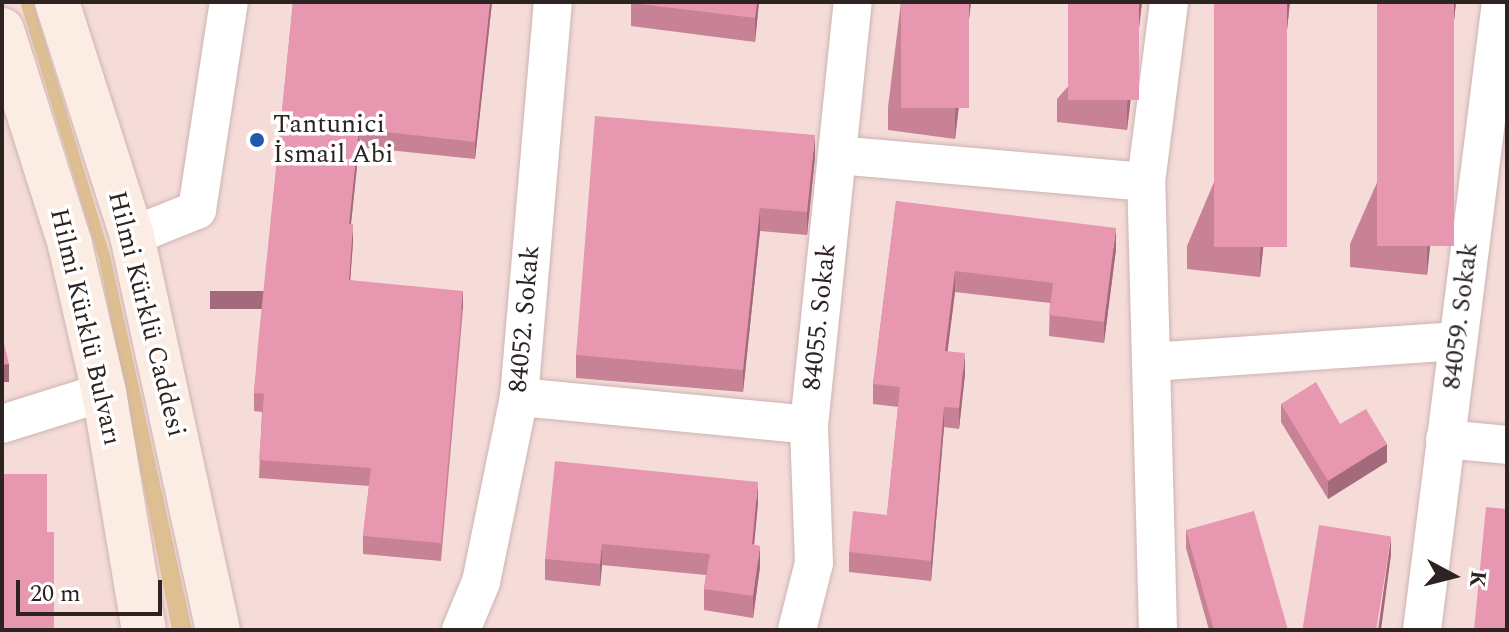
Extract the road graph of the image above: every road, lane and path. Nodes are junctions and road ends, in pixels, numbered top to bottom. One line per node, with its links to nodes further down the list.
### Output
1 (57, 2): 10 (main road, Hilmi Kürklü Caddesi)
2 (229, 2): 10 (street)
3 (553, 2): 14 (street, 84052. Sokak)
4 (853, 2): 8 (street, 84055. Sokak)
5 (1169, 2): 9 (street)
6 (1501, 2): 11 (street, 84059. Sokak)
7 (2, 30): 13 (main road, Hilmi Kürklü Bulvarı)
8 (837, 155): 9 (street); 16 (street, 84055. Sokak)
9 (1146, 182): 12 (street)
10 (132, 236): 20 (main road, Hilmi Kürklü Caddesi)
11 (1457, 341): 12 (street); 17 (street, 84059. Sokak)
12 (1151, 362): 23 (street)
13 (104, 392): 15 (street); 19 (main road, Hilmi Kürklü Bulvarı)
14 (519, 397): 16 (street); 21 (street, 84052. Sokak)
15 (2, 424)
16 (809, 425): 22 (street, 84055. Sokak)
17 (1445, 439): 18 (street); 24 (street, 84059. Sokak)
18 (1507, 445)
19 (144, 630)
20 (218, 630)
21 (461, 630)
22 (797, 630)
23 (1158, 630)
24 (1422, 630)

